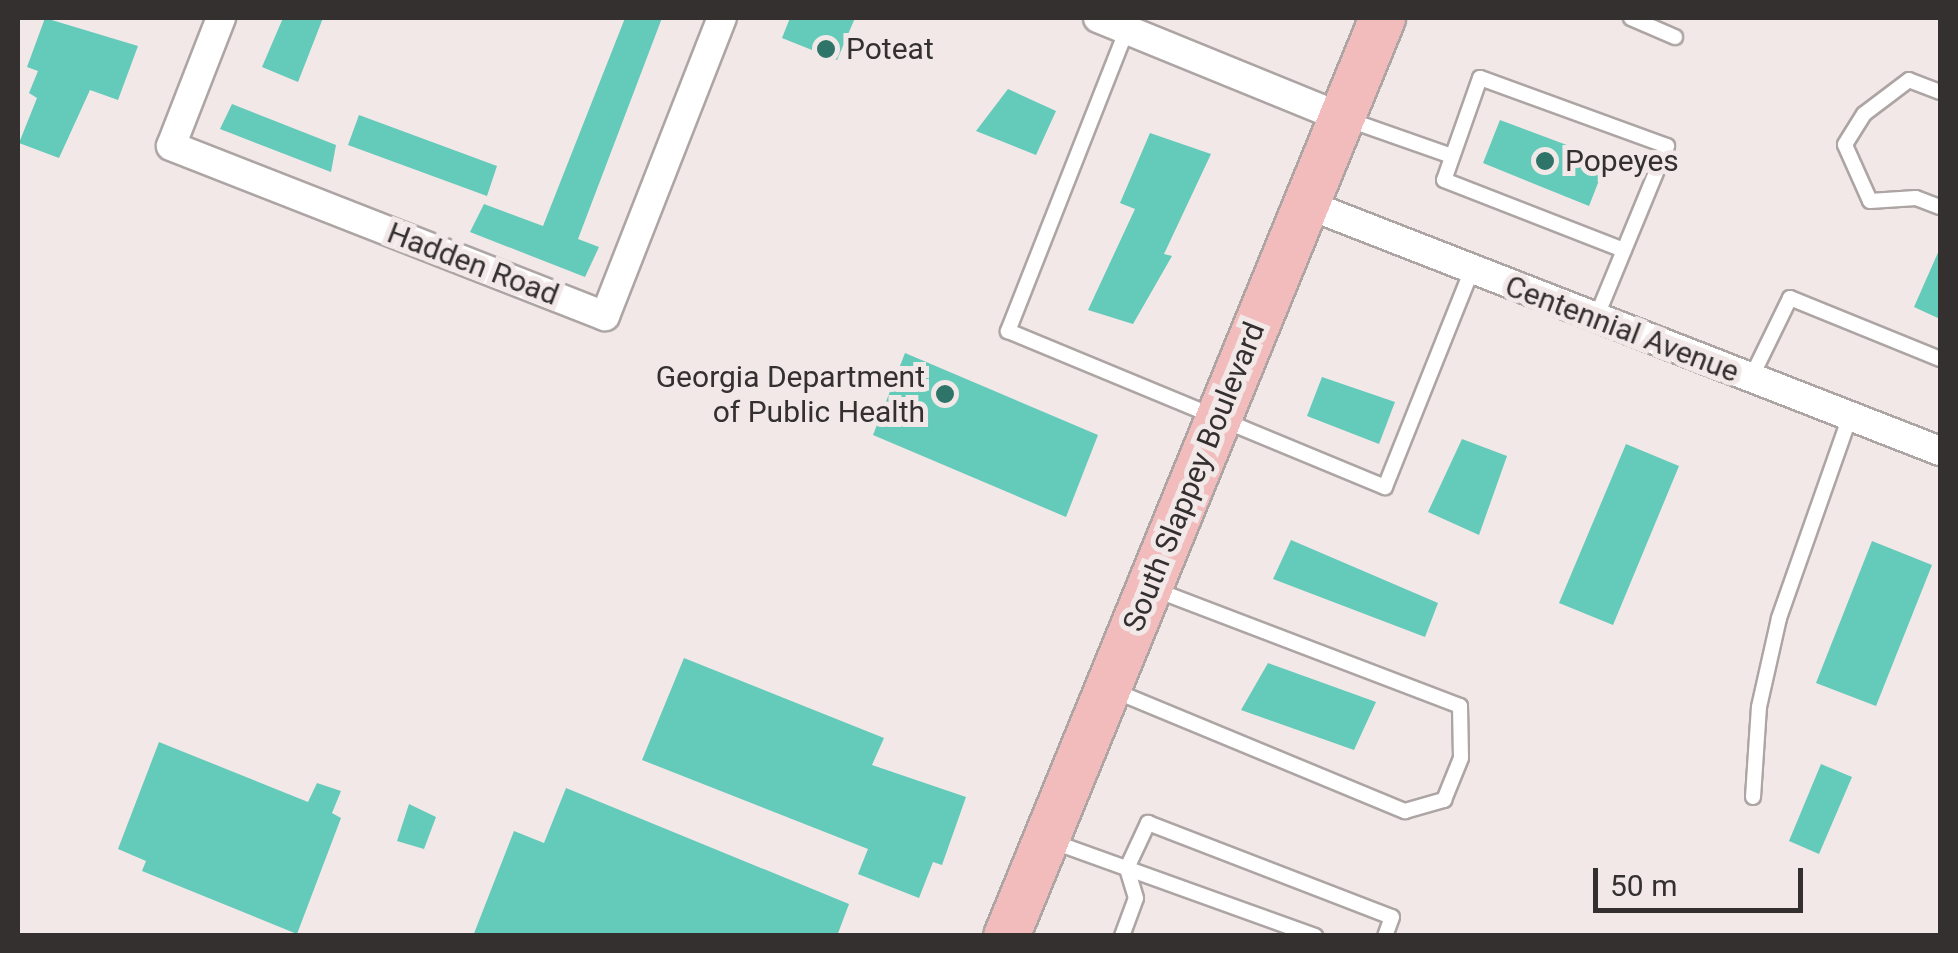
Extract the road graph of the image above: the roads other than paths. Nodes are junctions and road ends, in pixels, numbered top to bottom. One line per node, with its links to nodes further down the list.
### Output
1 (221, 18): 2 (street, Hadden Road)
2 (722, 18)
3 (1098, 18): 6 (street)
4 (1382, 18): 9 (main road, South Slappey Boulevard)
5 (1630, 18): 7 (lane)
6 (1127, 29): 9 (street); 19 (lane)
7 (1675, 37)
8 (1940, 92): 12 (lane)
9 (1341, 118): 10 (lane); 11 (main road, South Slappey Boulevard)
10 (1452, 156): 13 (lane); 13 (lane)
11 (1306, 204): 14 (street, Centennial Avenue); 19 (main road, South Slappey Boulevard)
12 (1940, 207)
13 (1624, 250): 15 (lane)
14 (1470, 272): 15 (street, Centennial Avenue); 19 (lane)
15 (1596, 319): 17 (street, Centennial Avenue)
16 (1940, 359): 17 (lane)
17 (1751, 378): 18 (street, Centennial Avenue)
18 (1850, 416): 20 (street, Centennial Avenue); 23 (lane)
19 (1218, 418): 21 (main road, South Slappey Boulevard)
20 (1940, 451)
21 (1149, 587): 22 (main road, South Slappey Boulevard); 22 (lane)
22 (1108, 688): 24 (main road, South Slappey Boulevard)
23 (1753, 797)
24 (1046, 839): 25 (lane); 26 (main road, South Slappey Boulevard)
25 (1128, 868): 27 (lane); 28 (lane); 29 (lane)
26 (1006, 936)
27 (1122, 936)
28 (1315, 936)
29 (1384, 936)

